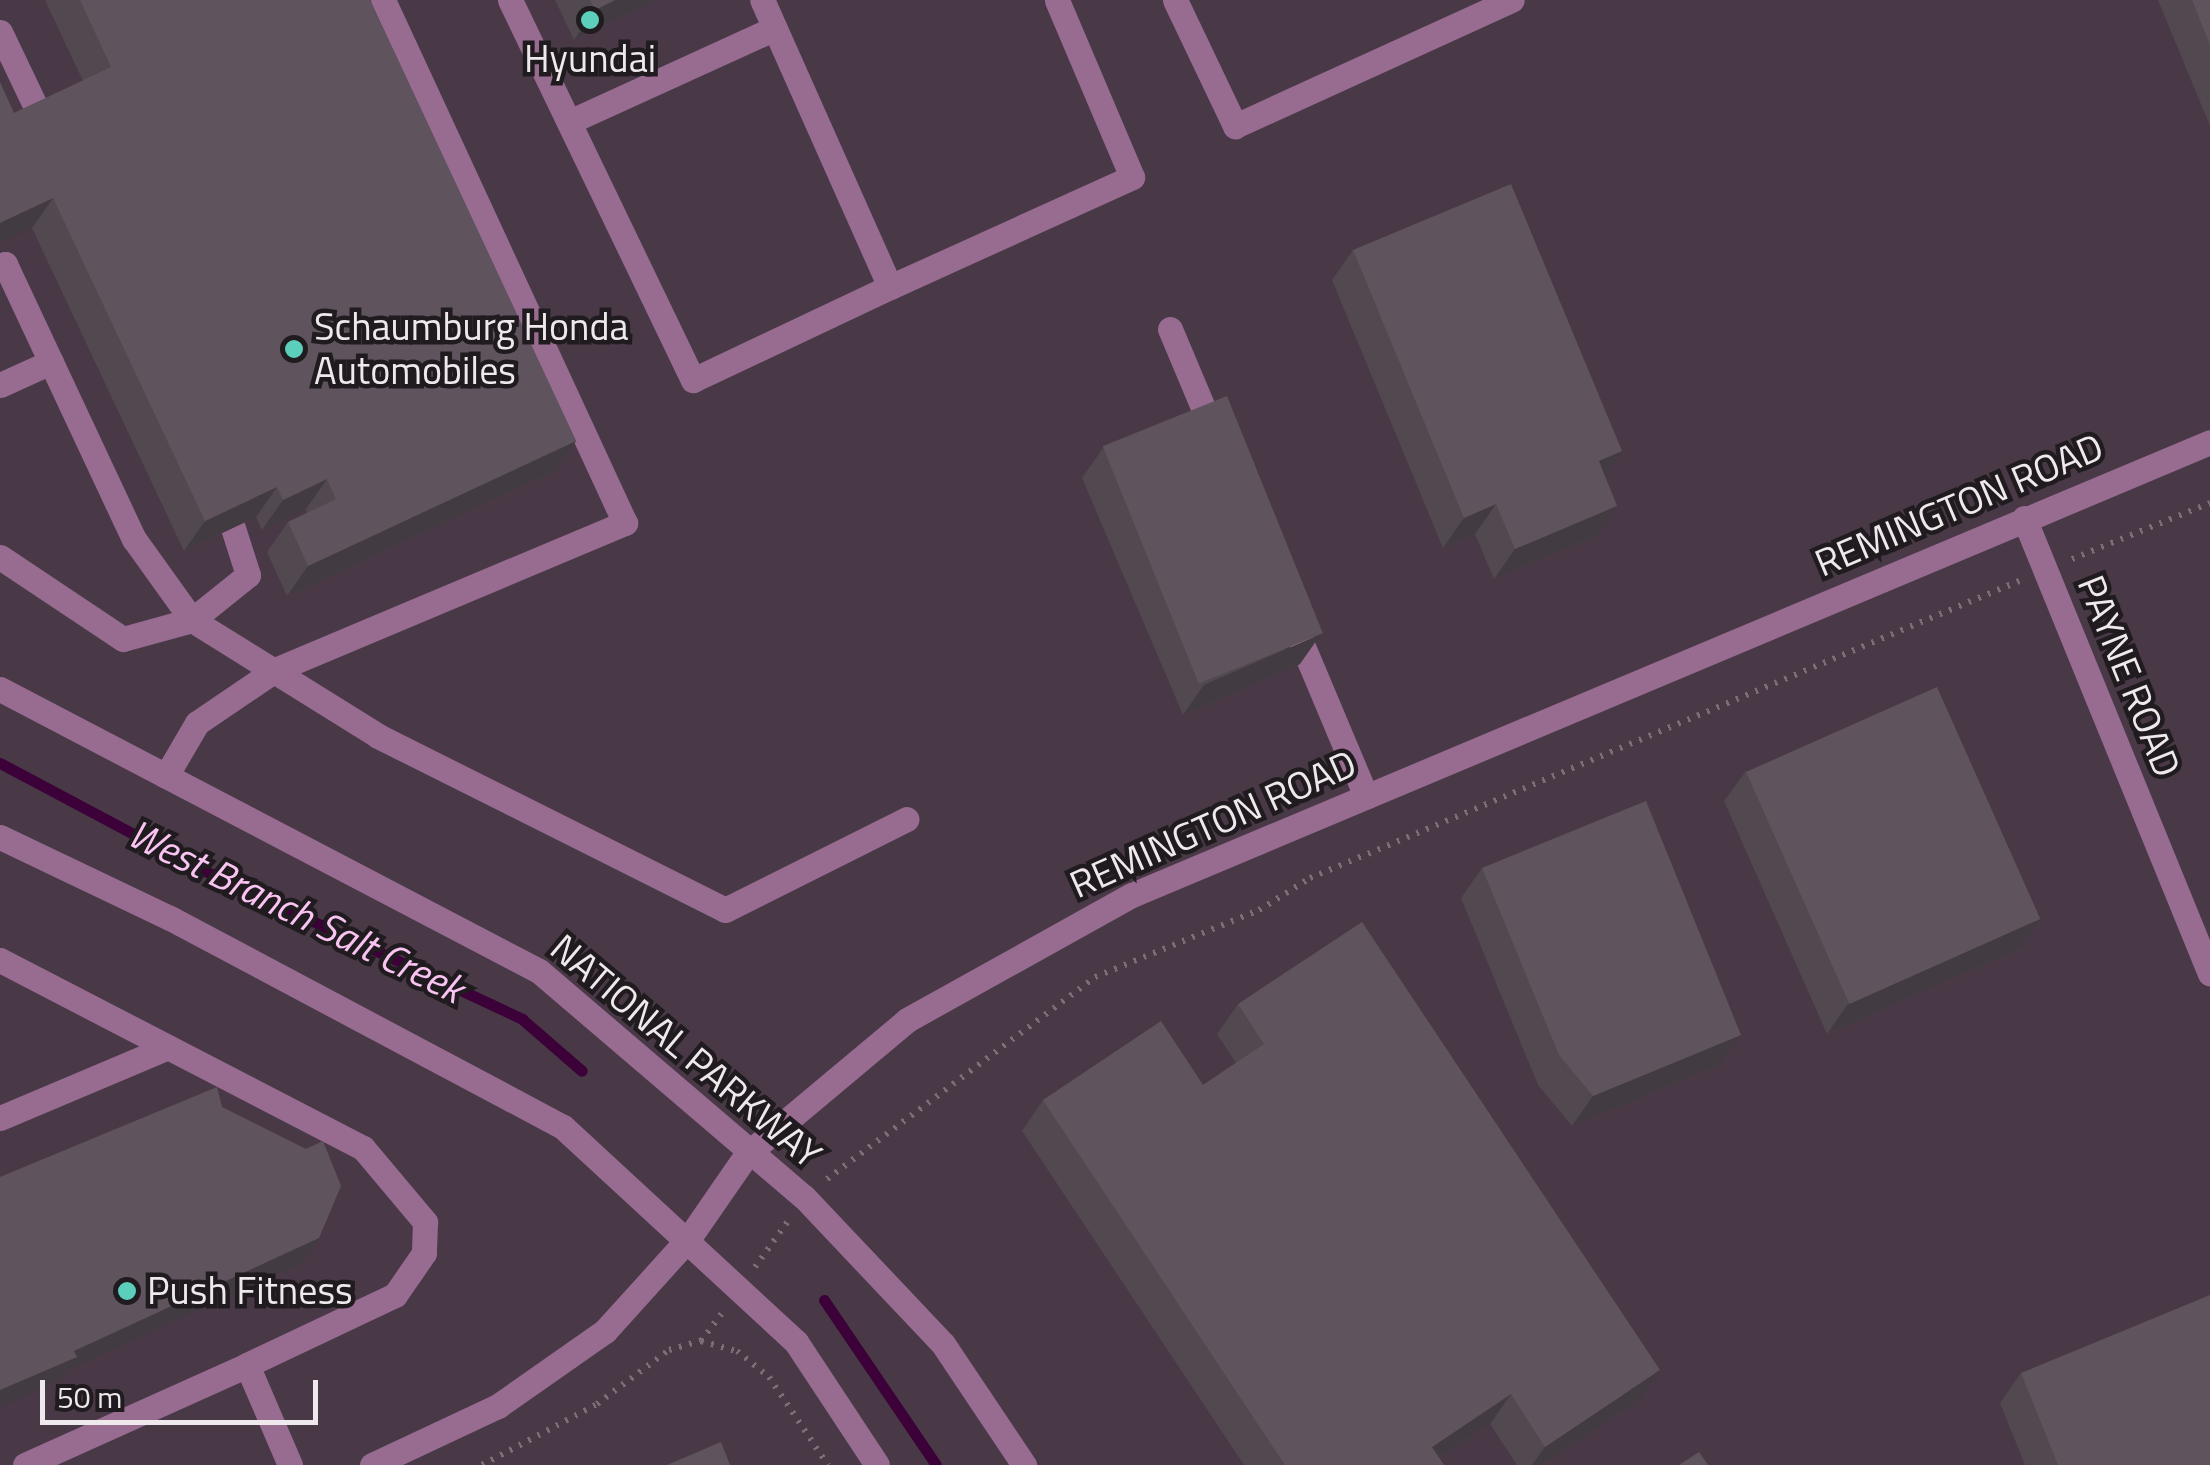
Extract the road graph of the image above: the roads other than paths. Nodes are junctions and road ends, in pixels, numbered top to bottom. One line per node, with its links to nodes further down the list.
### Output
1 (383, 0): 23 (street)
2 (510, 0): 10 (street)
3 (762, 0): 7 (street)
4 (1057, 0): 12 (street)
5 (1175, 0): 6 (street)
6 (1512, 0)
7 (774, 28): 10 (street); 12 (street)
8 (0, 32): 9 (street)
9 (42, 120)
10 (568, 122): 12 (street)
11 (0, 267): 14 (street)
12 (890, 287)
13 (1170, 329): 17 (street)
14 (51, 362): 15 (street); 22 (street)
15 (0, 386)
16 (2210, 442): 18 (street, REMINGTON ROAD)
17 (1223, 455)
18 (2024, 518): 26 (street, REMINGTON ROAD); 30 (street, PAYNE ROAD)
19 (233, 528): 22 (street)
20 (0, 556): 22 (street)
21 (1283, 598): 26 (street)
22 (192, 620): 23 (street)
23 (275, 670): 25 (street); 27 (street)
24 (0, 689): 25 (street, NATIONAL PARKWAY)
25 (166, 776): 33 (street, NATIONAL PARKWAY)
26 (1366, 796): 33 (street, REMINGTON ROAD)
27 (907, 819)
28 (0, 838): 34 (street)
29 (0, 960): 31 (street)
30 (2210, 974)
31 (168, 1047): 32 (street); 35 (street)
32 (0, 1118)
33 (747, 1154): 34 (street, REMINGTON ROAD); 40 (street, NATIONAL PARKWAY)
34 (690, 1238): 38 (street, REMINGTON ROAD); 39 (street)
35 (247, 1365): 36 (street); 37 (street)
36 (25, 1465)
37 (290, 1465)
38 (372, 1465)
39 (877, 1465)
40 (1024, 1465)

